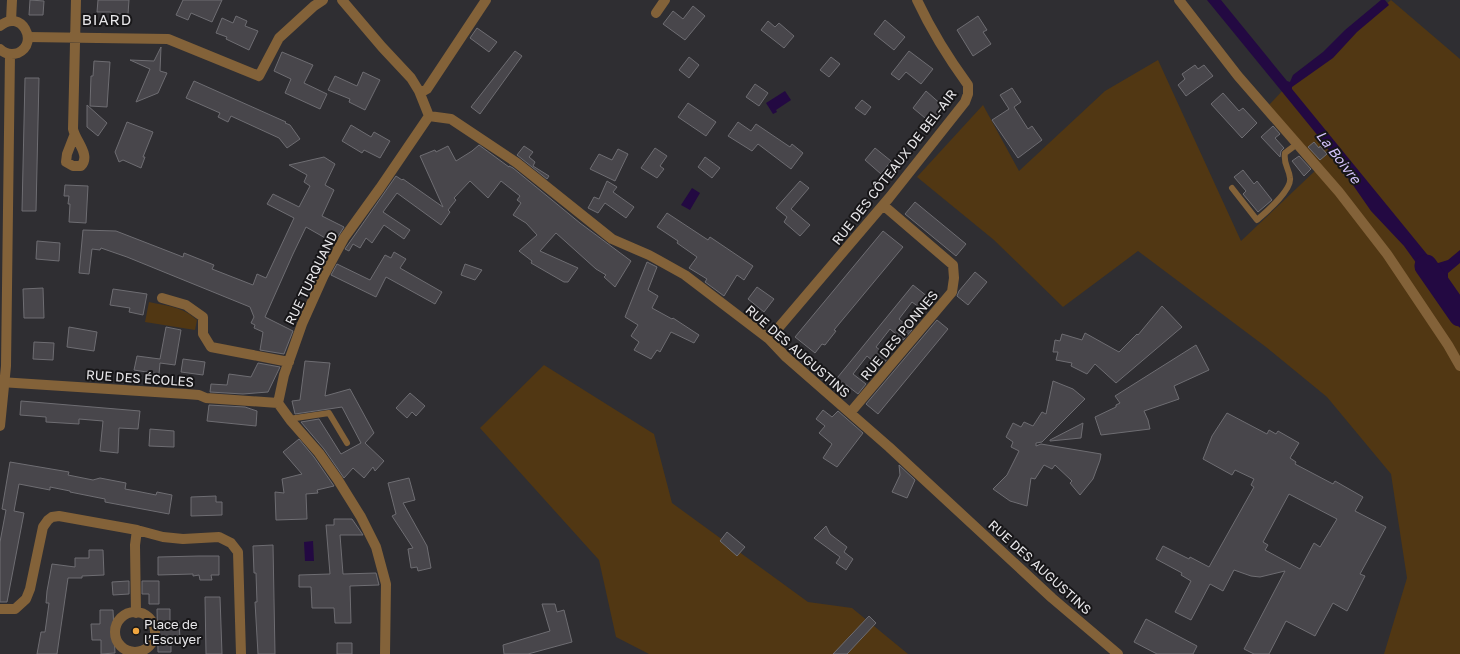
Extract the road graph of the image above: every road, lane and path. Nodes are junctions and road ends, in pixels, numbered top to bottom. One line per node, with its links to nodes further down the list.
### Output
1 (12, 0): 10 (street)
2 (76, 0): 13 (street)
3 (323, 0): 13 (street)
4 (342, 0): 16 (street)
5 (486, 0): 16 (street)
6 (665, 0): 9 (street)
7 (917, 0): 21 (street, RUE DES CÔTEAUX DE BEL-AIR)
8 (1179, 0): 19 (street)
9 (656, 13)
10 (11, 21): 11 (street); 12 (street)
11 (0, 26)
12 (28, 37): 13 (street); 15 (street)
13 (75, 38): 18 (street)
14 (0, 49): 15 (street)
15 (10, 54): 26 (street)
16 (420, 94): 17 (street)
17 (429, 116): 23 (street, RUE DES AUGUSTINS); 24 (street, RUE TURQUAND)
18 (74, 136)
19 (1297, 144): 20 (lane); 25 (street)
20 (1232, 188)
21 (883, 205): 23 (street, RUE DES CÔTEAUX DE BEL-AIR); 28 (street, RUE DES PONNES)
22 (162, 298): 24 (street)
23 (769, 339): 28 (street, RUE DES AUGUSTINS)
24 (289, 362): 27 (street, RUE TURQUAND)
25 (1460, 366)
26 (2, 382): 27 (street, RUE DES ÉCOLES); 30 (street)
27 (278, 403): 29 (street)
28 (850, 413): 37 (street, RUE DES AUGUSTINS)
29 (290, 419): 31 (lane); 36 (street)
30 (0, 426)
31 (347, 443)
32 (137, 530): 33 (street); 34 (street); 35 (street)
33 (0, 609)
34 (136, 613)
35 (241, 654)
36 (385, 654)
37 (1118, 654)

